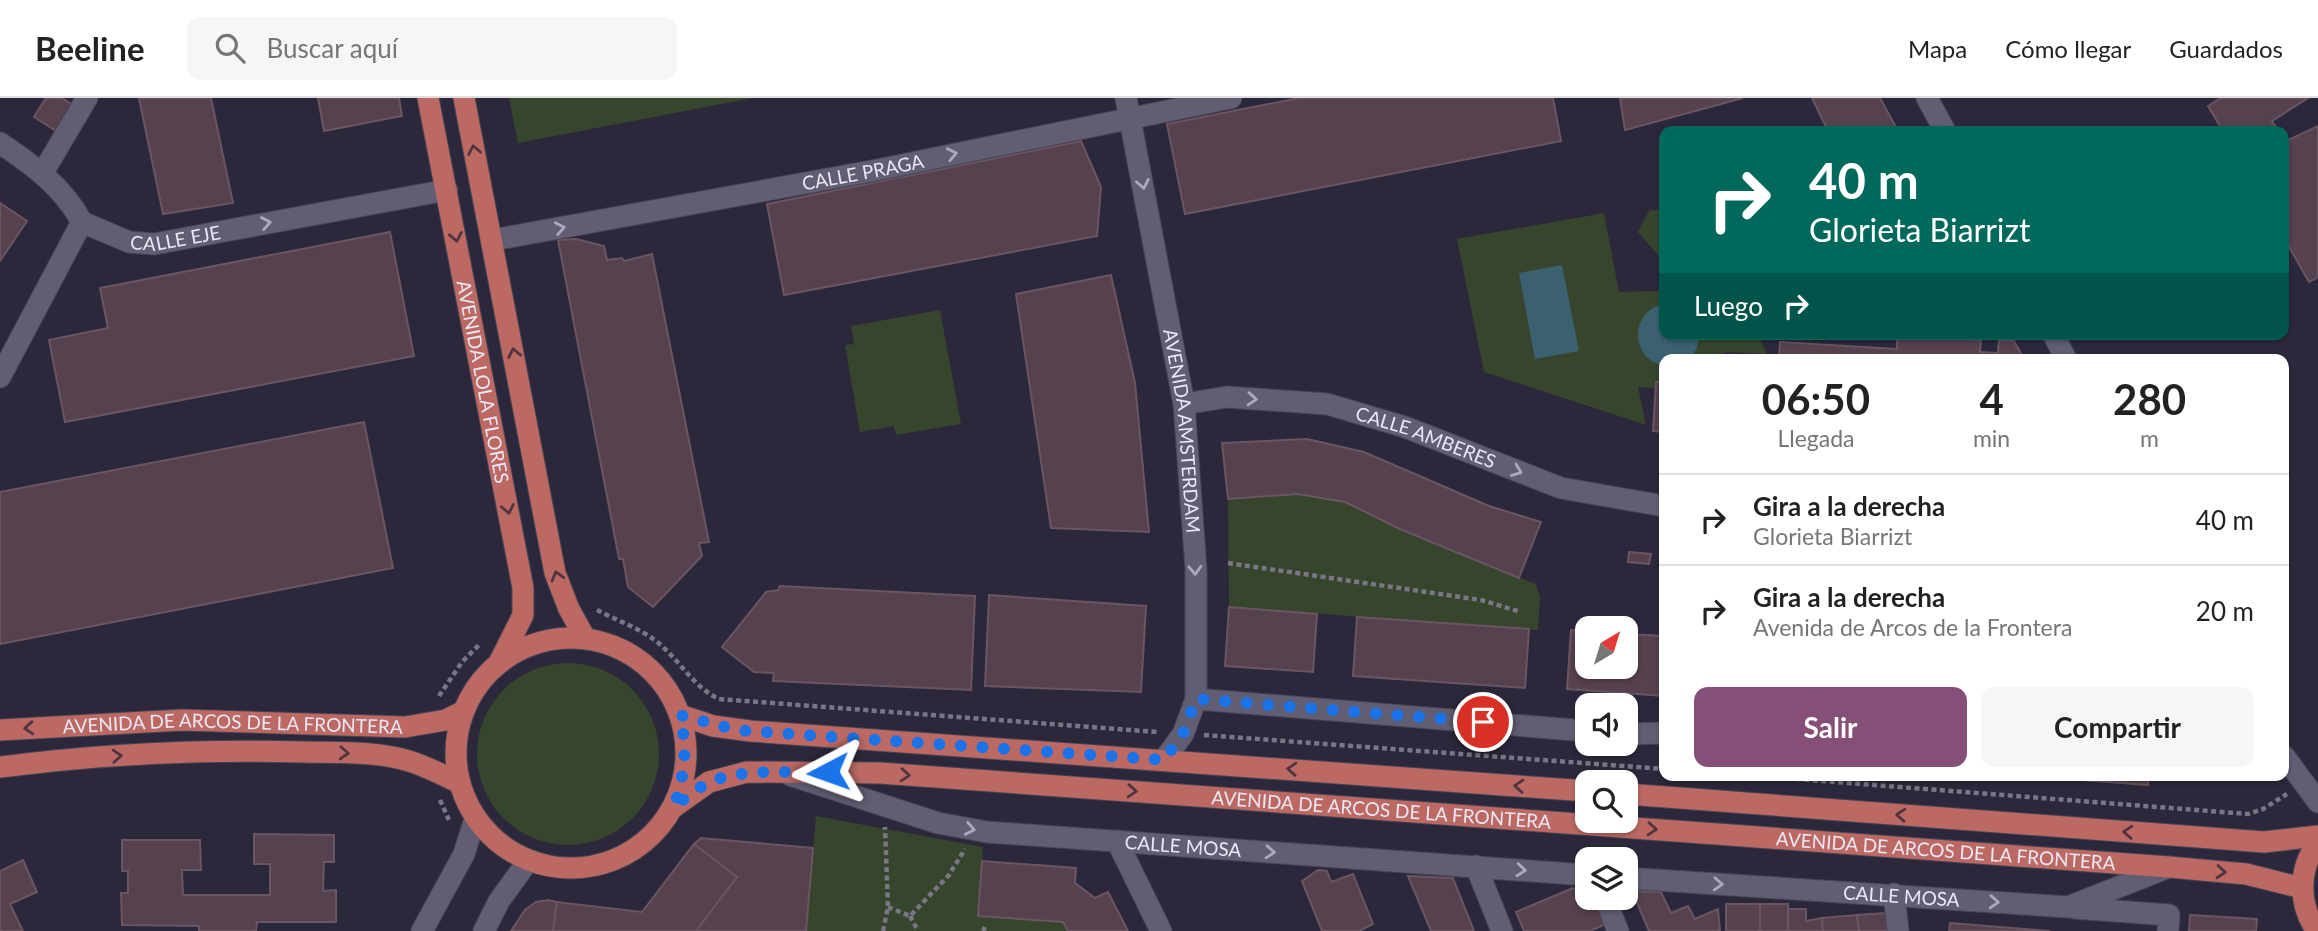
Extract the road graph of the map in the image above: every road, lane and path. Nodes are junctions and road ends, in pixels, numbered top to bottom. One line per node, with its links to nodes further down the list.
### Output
1 (87, 98): 9 (street)
2 (428, 98): 10 (main road, AVENIDA LOLA FLORES)
3 (464, 98): 12 (main road, AVENIDA LOLA FLORES, one-way to 3)
4 (1231, 98): 6 (street, CALLE PRAGA)
5 (1927, 98): 7 (street)
6 (1127, 108): 12 (street, CALLE PRAGA, one-way to 6); 14 (street, AVENIDA AMSTERDAM, one-way to 14)
7 (1942, 126)
8 (0, 143): 9 (street)
9 (42, 174): 11 (street)
10 (447, 190): 11 (street, CALLE EJE, one-way to 10); 21 (main road, AVENIDA LOLA FLORES, one-way to 21)
11 (82, 222): 13 (street)
12 (493, 240): 19 (main road, AVENIDA LOLA FLORES, one-way to 12)
13 (0, 377)
14 (1184, 404): 15 (street, CALLE AMBERES, one-way to 15); 22 (street, AVENIDA AMSTERDAM, one-way to 22)
15 (1659, 505)
16 (1227, 563): 18 (path)
17 (594, 609): 29 (path)
18 (1521, 612)
19 (585, 638): 21 (main road); 25 (main road)
20 (484, 640): 23 (path)
21 (500, 661): 24 (main road)
22 (1196, 699): 27 (street); 29 (street, AVENIDA AMSTERDAM)
23 (434, 701)
24 (462, 712): 26 (main road, AVENIDA DE ARCOS DE LA FRONTERA, one-way to 26); 37 (main road)
25 (680, 715): 31 (main road, AVENIDA DE ARCOS DE LA FRONTERA); 44 (main road)
26 (0, 730)
27 (1575, 730)
28 (1659, 733): 30 (street)
29 (1183, 734): 31 (street, AVENIDA AMSTERDAM); 34 (path)
30 (1638, 734)
31 (1164, 760): 39 (main road, AVENIDA DE ARCOS DE LA FRONTERA, one-way to 31)
32 (2289, 763): 38 (street)
33 (0, 767): 37 (main road, AVENIDA DE ARCOS DE LA FRONTERA, one-way to 37)
34 (1659, 769)
35 (788, 775): 43 (street, CALLE MOSA); 44 (main road, AVENIDA DE ARCOS DE LA FRONTERA); 53 (main road, AVENIDA DE ARCOS DE LA FRONTERA, one-way to 53)
36 (1822, 781): 38 (path)
37 (458, 782): 45 (main road)
38 (2303, 783): 42 (street)
39 (1575, 790)
40 (434, 791): 46 (path)
41 (1638, 795): 48 (main road, AVENIDA DE ARCOS DE LA FRONTERA, one-way to 41)
42 (2318, 802)
43 (885, 805): 47 (street, CALLE MOSA, one-way to 47); 58 (path)
44 (674, 807): 51 (main road)
45 (475, 819): 51 (main road); 62 (street)
46 (451, 825)
47 (974, 830): 49 (street, CALLE MOSA); 61 (path)
48 (2318, 836)
49 (1117, 841): 52 (street, CALLE MOSA, one-way to 52); 66 (street)
50 (2318, 843): 56 (main road)
51 (528, 861): 63 (street)
52 (1476, 866): 54 (street, CALLE MOSA, one-way to 54); 67 (street)
53 (2169, 867): 56 (main road, AVENIDA DE ARCOS DE LA FRONTERA, one-way to 56); 59 (street, CALLE MOSA)
54 (1575, 875)
55 (1638, 879): 57 (street, CALLE MOSA, one-way to 57)
56 (2302, 888): 71 (main road)
57 (1894, 894): 59 (street, CALLE MOSA, one-way to 59); 69 (street)
58 (888, 907): 61 (path); 64 (path)
59 (2068, 907): 70 (street)
60 (1610, 910): 68 (street)
61 (909, 916): 65 (path)
62 (422, 931)
63 (484, 931)
64 (883, 931)
65 (918, 931)
66 (1161, 931)
67 (1503, 931)
68 (1618, 931)
69 (1898, 931)
70 (2168, 931)
71 (2317, 931)

